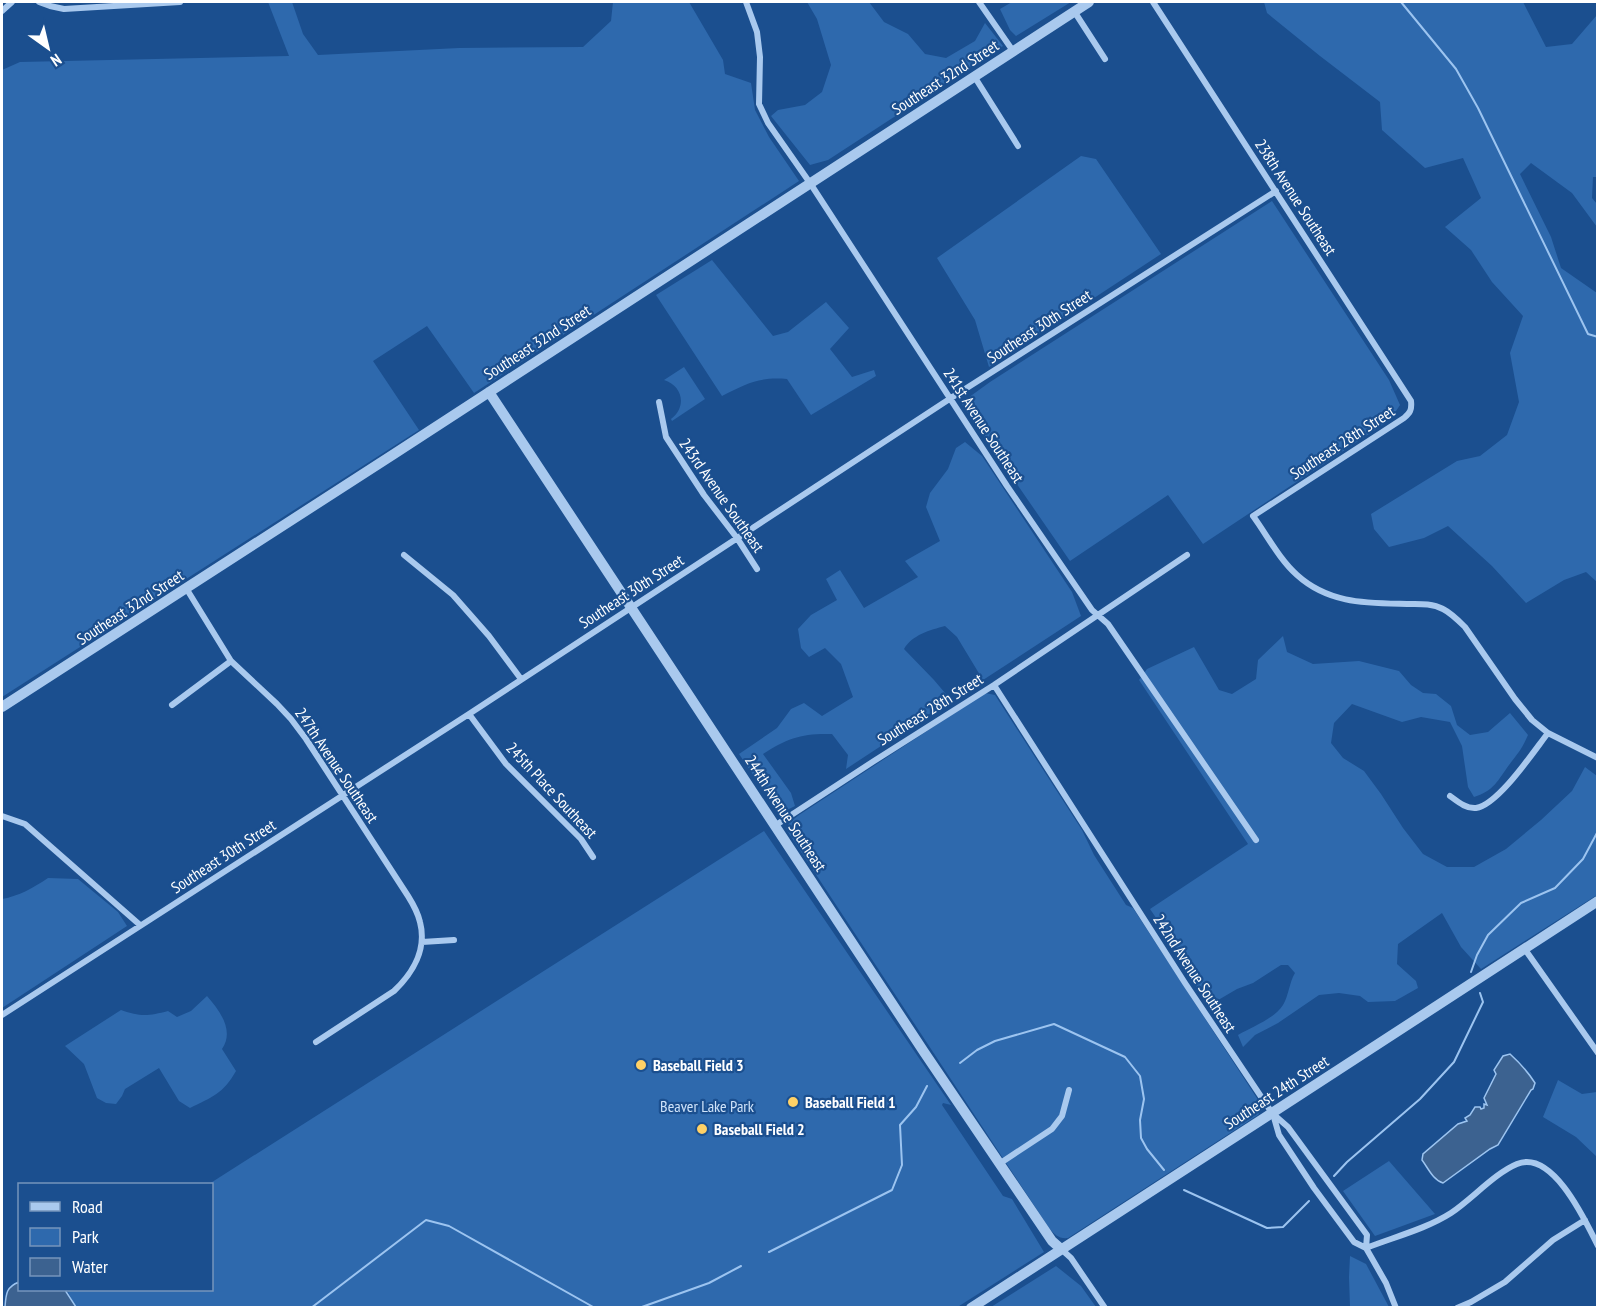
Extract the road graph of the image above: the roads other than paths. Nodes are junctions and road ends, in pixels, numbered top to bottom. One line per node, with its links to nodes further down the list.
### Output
1 (12, 2): 8 (street)
2 (39, 2): 3 (street)
3 (180, 2)
4 (746, 2): 14 (street, 241st Avenue Southeast)
5 (979, 2): 10 (street)
6 (1089, 2): 9 (street, Southeast 32nd Street)
7 (1153, 2): 15 (street, 238th Avenue Southeast)
8 (2, 11)
9 (1074, 11): 10 (street, Southeast 32nd Street); 11 (street)
10 (1013, 51): 12 (street, Southeast 32nd Street)
11 (1105, 59)
12 (974, 76): 13 (street); 14 (street, Southeast 32nd Street)
13 (1018, 146)
14 (810, 183): 16 (street, Southeast 32nd Street); 17 (street, 241st Avenue Southeast)
15 (1276, 191): 17 (street, Southeast 30th Street); 19 (street, 238th Avenue Southeast)
16 (489, 392): 24 (street, Southeast 32nd Street); 25 (street, 244th Avenue Southeast)
17 (951, 398): 20 (street, Southeast 30th Street); 26 (street, 241st Avenue Southeast)
18 (659, 402): 20 (street, 243rd Avenue Southeast)
19 (1412, 408): 33 (street, Southeast 28th Street)
20 (737, 538): 23 (street, 243rd Avenue Southeast); 25 (street, Southeast 30th Street)
21 (404, 555): 28 (street)
22 (1187, 555): 26 (street, Southeast 28th Street)
23 (757, 569)
24 (186, 588): 27 (street, 247th Avenue Southeast); 31 (street, Southeast 32nd Street)
25 (631, 608): 28 (street, Southeast 30th Street); 38 (street, 244th Avenue Southeast)
26 (1098, 615): 29 (street, Southeast 28th Street); 39 (street, 241st Avenue Southeast)
27 (231, 660): 30 (street); 35 (street, 247th Avenue Southeast)
28 (521, 679): 32 (street, Southeast 30th Street)
29 (994, 685): 38 (street, Southeast 28th Street); 50 (street, 242nd Avenue Southeast)
30 (172, 705)
31 (2, 707)
32 (469, 714): 35 (street, Southeast 30th Street); 40 (street, 245th Place Southeast)
33 (1548, 733): 34 (street); 36 (street)
34 (1598, 758)
35 (342, 795): 42 (street, Southeast 30th Street); 44 (street, 247th Avenue Southeast)
36 (1450, 796)
37 (2, 816): 42 (street)
38 (776, 825): 51 (street, 244th Avenue Southeast)
39 (1256, 840)
40 (594, 857)
41 (1598, 901): 45 (street, Southeast 24th Street)
42 (140, 925): 46 (street, Southeast 30th Street)
43 (454, 940): 44 (street)
44 (422, 942): 47 (street)
45 (1524, 948): 48 (street); 50 (street, Southeast 24th Street)
46 (2, 1015)
47 (316, 1042)
48 (1598, 1053)
49 (1069, 1090): 51 (street)
50 (1272, 1113): 54 (street, 242nd Avenue Southeast); 54 (street, 242nd Avenue Southeast); 55 (street, Southeast 24th Street)
51 (999, 1164): 55 (street, 244th Avenue Southeast)
52 (1585, 1220): 53 (street); 54 (street); 59 (street)
53 (1598, 1246)
54 (1366, 1248): 58 (street, 242nd Avenue Southeast)
55 (1060, 1249): 56 (street, Southeast 24th Street); 57 (street)
56 (971, 1308)
57 (1105, 1308)
58 (1396, 1308)
59 (1457, 1308)

